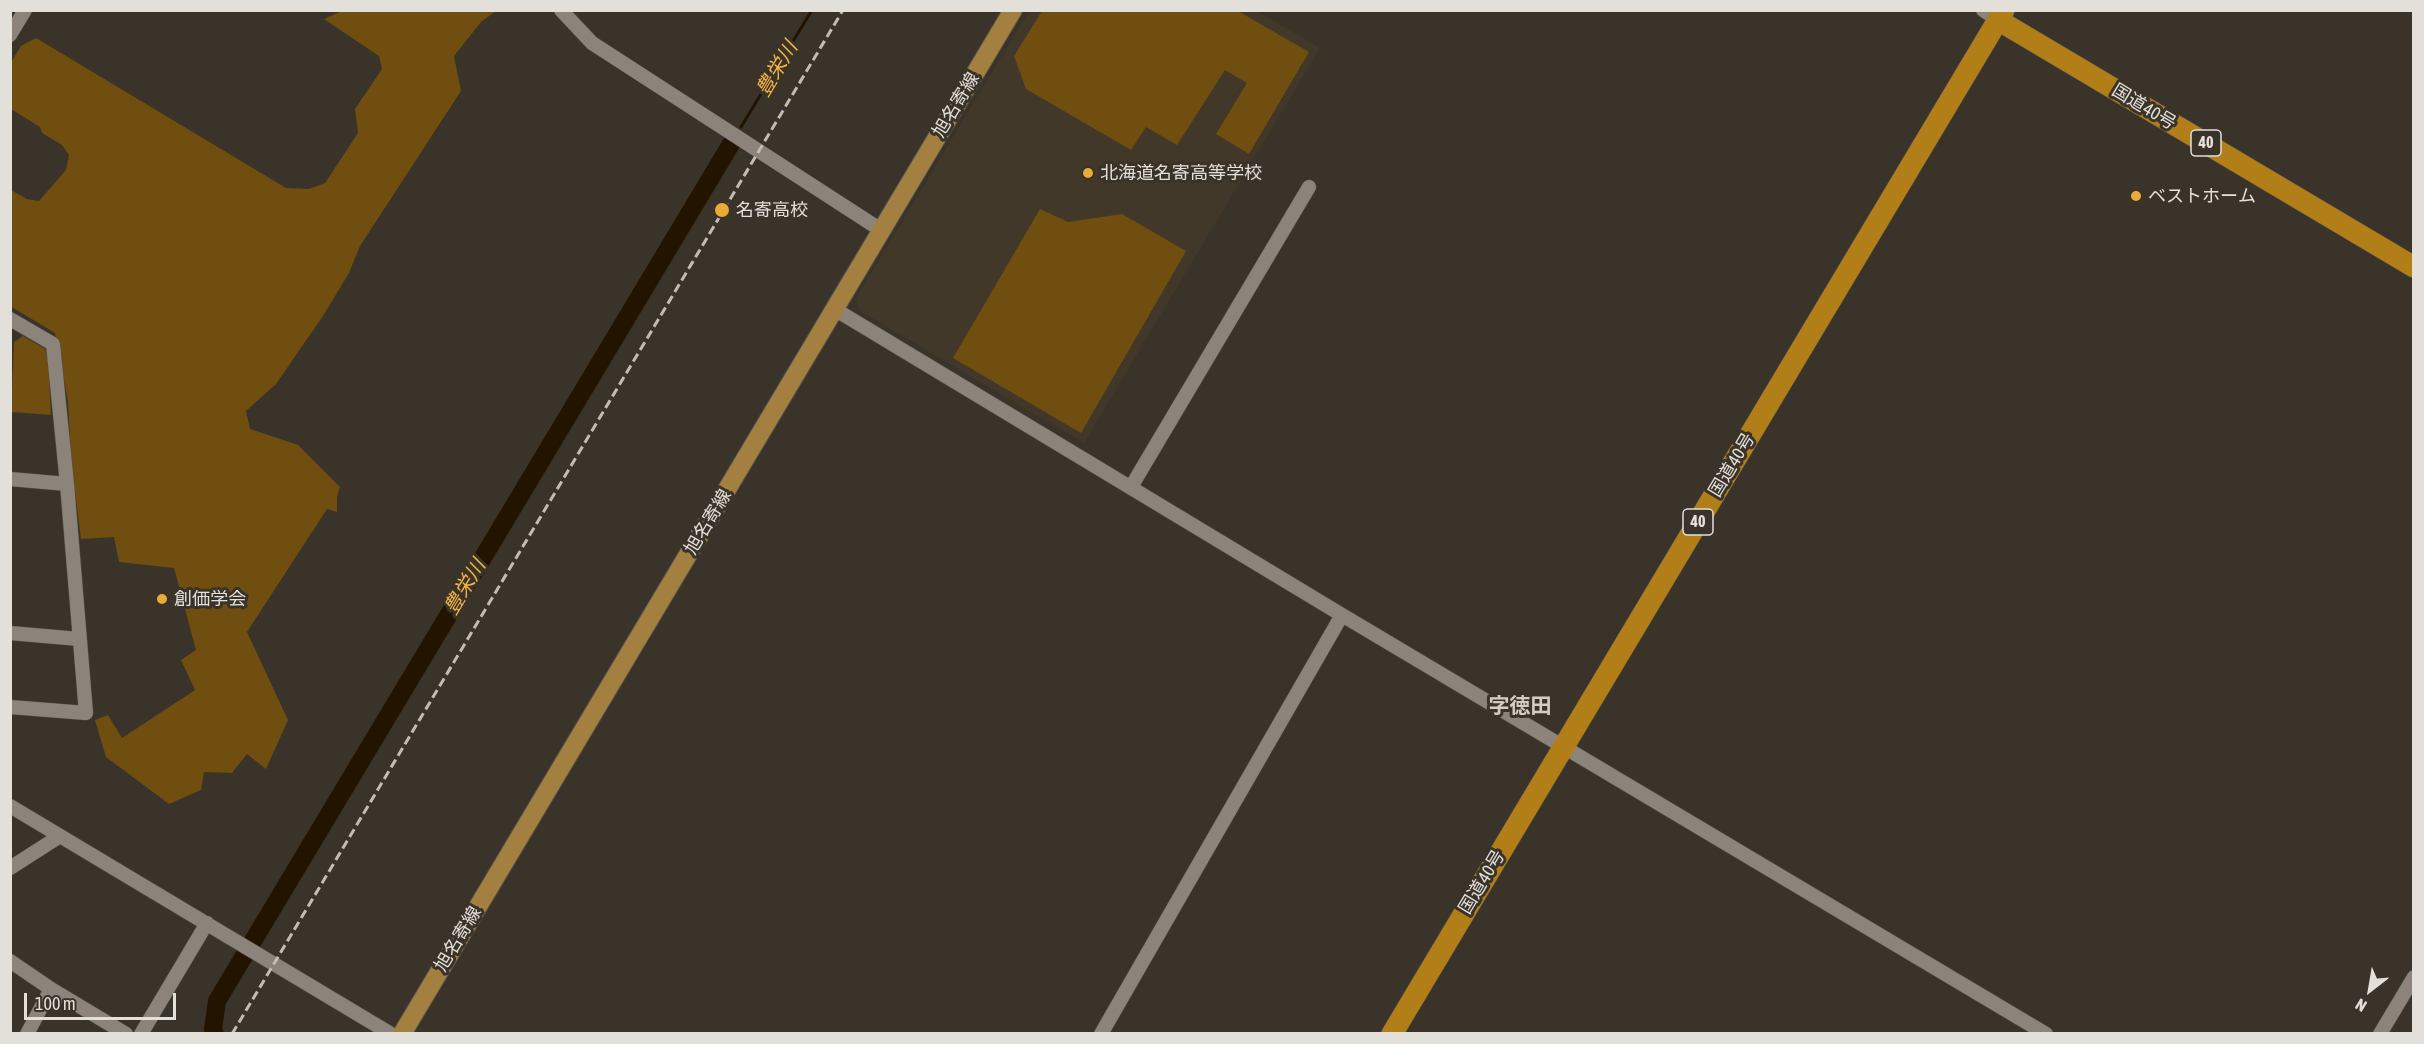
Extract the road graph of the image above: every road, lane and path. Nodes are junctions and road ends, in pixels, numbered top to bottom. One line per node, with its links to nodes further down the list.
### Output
1 (25, 10): 5 (street)
2 (561, 10): 7 (street)
3 (1013, 10): 7 (main road, 旭名寄線)
4 (1995, 14): 8 (highway, 国道40号 / 40); 18 (highway, 国道40号 / 40)
5 (10, 35)
6 (1309, 187): 13 (street)
7 (881, 230): 9 (main road, 旭名寄線)
8 (2414, 267)
9 (836, 310): 13 (street); 30 (main road, 旭名寄線)
10 (10, 319): 12 (street)
11 (10, 479): 12 (street)
12 (67, 484): 16 (street)
13 (1131, 488): 14 (street)
14 (1342, 615): 18 (street); 31 (street)
15 (10, 633): 16 (street)
16 (79, 639): 17 (street)
17 (10, 707)
18 (1564, 747): 32 (highway, 国道40号 / 40); 33 (street)
19 (10, 806): 20 (street)
20 (60, 836): 21 (street); 22 (street)
21 (10, 868)
22 (207, 923): 28 (street); 29 (street)
23 (10, 961): 25 (street)
24 (2414, 977): 34 (street)
25 (51, 989): 26 (street); 27 (street)
26 (27, 1034)
27 (126, 1034)
28 (141, 1034)
29 (391, 1034)
30 (402, 1034)
31 (1101, 1034)
32 (1392, 1034)
33 (2046, 1034)
34 (2380, 1034)

